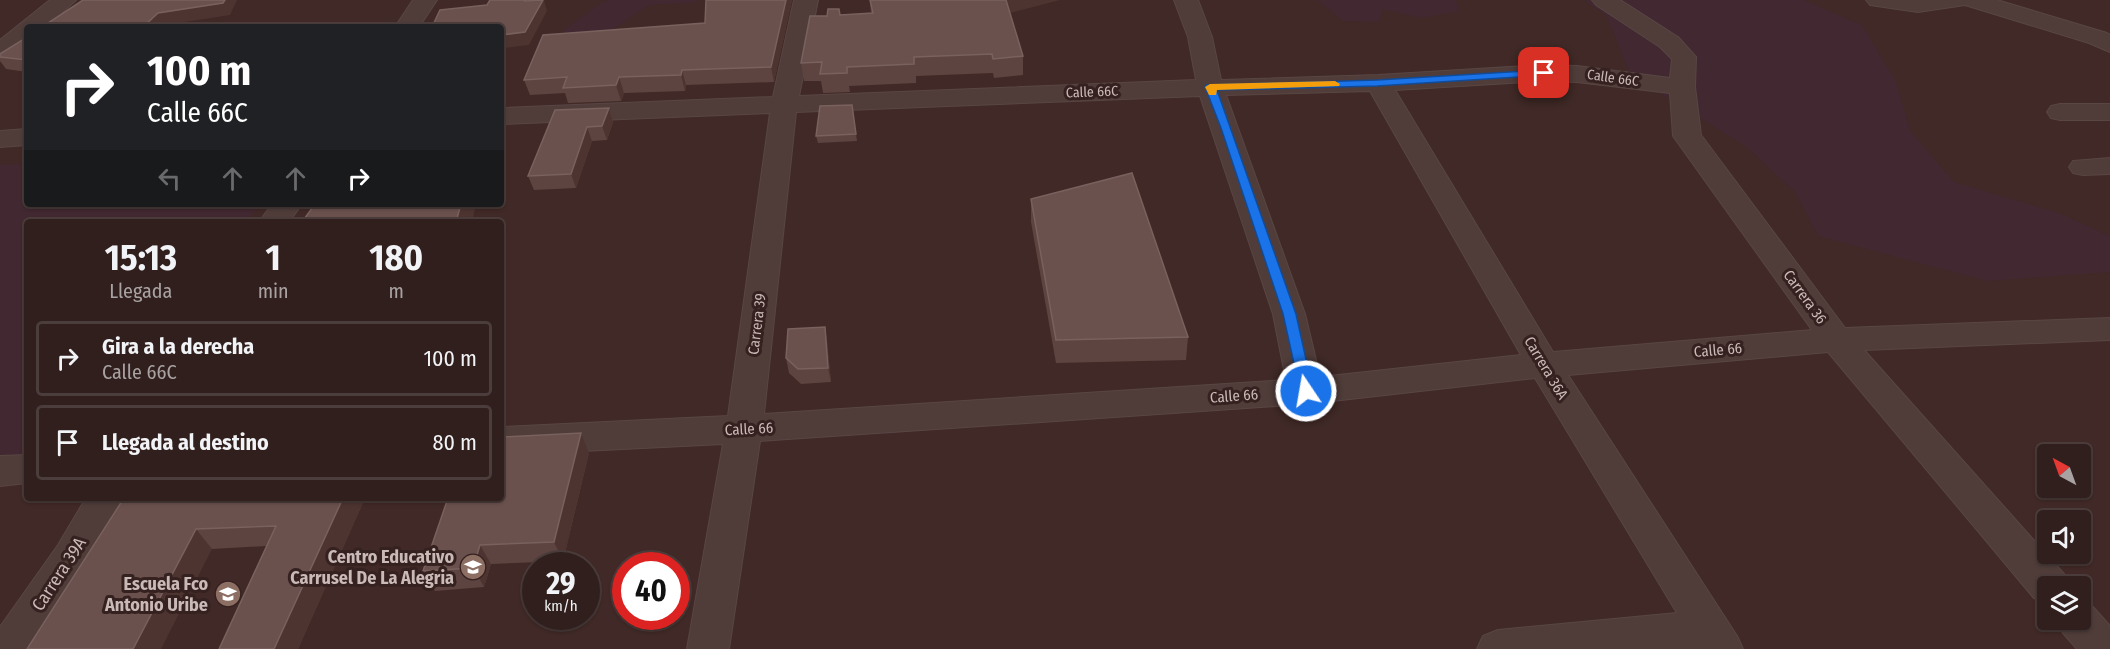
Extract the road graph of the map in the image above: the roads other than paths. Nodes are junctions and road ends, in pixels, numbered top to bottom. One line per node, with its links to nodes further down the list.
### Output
1 (64, 0): 9 (street)
2 (425, 0): 10 (street)
3 (806, 0): 17 (street, Carrera 39)
4 (1186, 0): 15 (street)
5 (1604, 0): 16 (street, Carrera 36)
6 (1878, 0): 7 (street)
7 (1957, 0)
8 (1973, 0): 12 (street)
9 (35, 24)
10 (409, 24)
11 (24, 32): 13 (street)
12 (2110, 45)
13 (0, 52)
14 (1377, 83): 15 (street, Calle 66C); 16 (street, Calle 66C); 25 (street, Carrera 36A)
15 (1210, 87): 17 (street, Calle 66C); 26 (street)
16 (1682, 87): 24 (street, Carrera 36)
17 (784, 105): 20 (street, Calle 66C); 27 (street, Carrera 39)
18 (2110, 111): 19 (street)
19 (2060, 112)
20 (504, 116)
21 (24, 137): 22 (street)
22 (0, 139)
23 (2110, 329): 24 (street, Calle 66)
24 (1836, 340): 25 (street, Calle 66); 32 (street, Carrera 36)
25 (1544, 365): 26 (street, Calle 66); 34 (street, Carrera 36A)
26 (1306, 391): 27 (street, Calle 66)
27 (744, 429): 28 (street, Calle 66); 36 (street, Carrera 39)
28 (504, 441)
29 (24, 469): 30 (street)
30 (0, 471)
31 (104, 501): 35 (street, Carrera 39A)
32 (2040, 576)
33 (2087, 630): 38 (street)
34 (1715, 639): 37 (street)
35 (9, 649)
36 (708, 649)
37 (1498, 649)
38 (2103, 649)

